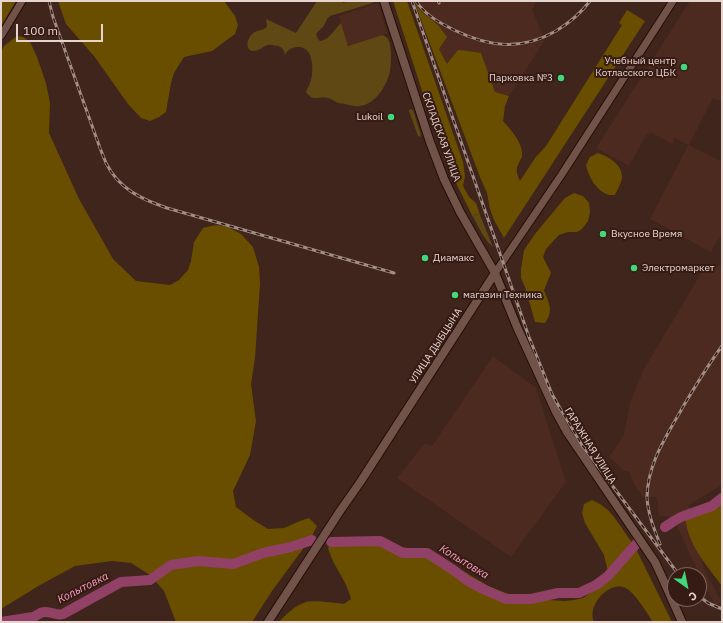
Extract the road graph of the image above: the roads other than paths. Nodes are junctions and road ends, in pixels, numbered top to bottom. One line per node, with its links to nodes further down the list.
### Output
1 (22, 1): 4 (street)
2 (384, 1): 5 (street, СКЛАДСКАЯ УЛИЦА)
3 (673, 1): 5 (street, УЛИЦА ДЫБЦЫНА)
4 (1, 36)
5 (495, 273): 6 (street, УЛИЦА ДЫБЦЫНА); 7 (street, ГАРАЖНАЯ УЛИЦА)
6 (268, 622)
7 (682, 622)

